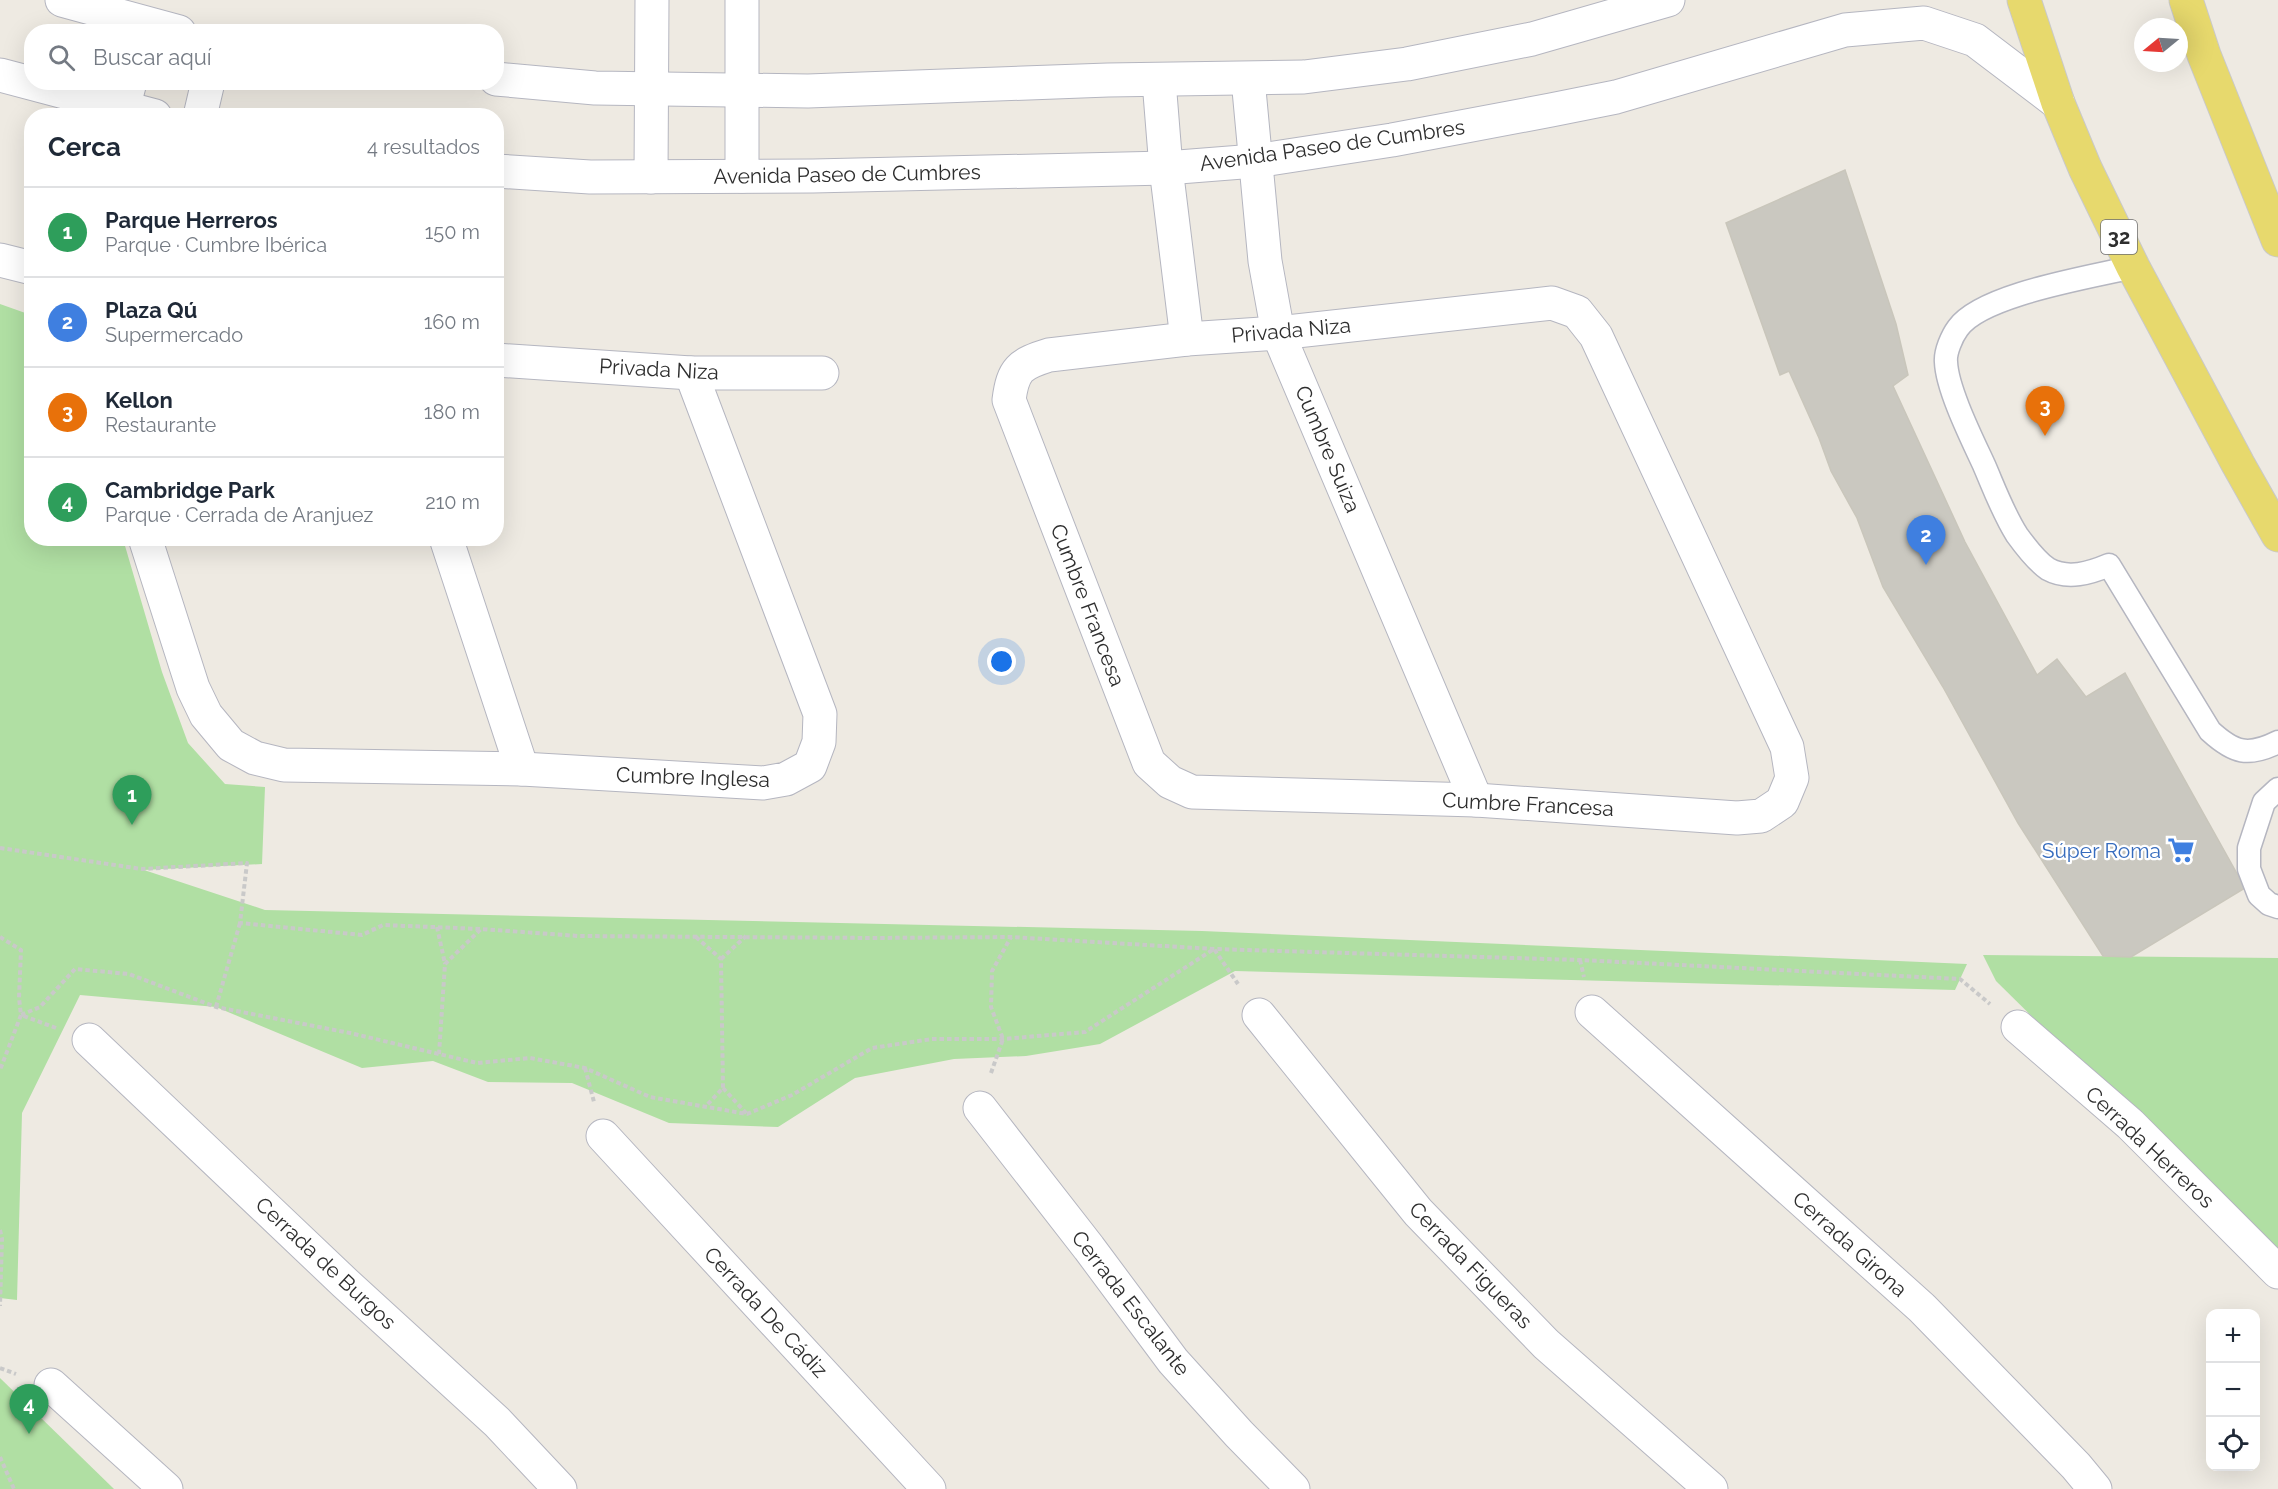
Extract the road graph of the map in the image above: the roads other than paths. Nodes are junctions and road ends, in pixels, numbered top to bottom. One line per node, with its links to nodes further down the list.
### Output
1 (62, 0): 7 (street)
2 (652, 0): 13 (street)
3 (742, 0): 16 (street)
4 (2024, 0): 18 (main road, 32)
5 (1649, 2): 9 (street)
6 (2190, 3): 25 (main road)
7 (136, 24)
8 (0, 75): 10 (street)
9 (1248, 79): 12 (street); 20 (street, Cumbre Suiza)
10 (24, 80)
11 (504, 80): 13 (street)
12 (1159, 81): 16 (street); 21 (street)
13 (651, 89): 16 (street); 24 (street)
14 (69, 90): 17 (street)
15 (206, 90): 19 (street)
16 (742, 90): 23 (street)
17 (124, 102)
18 (2058, 104): 20 (street, Avenida Paseo de Cumbres); 28 (main road, 32)
19 (202, 108)
20 (1255, 161): 21 (street, Avenida Paseo de Cumbres); 30 (street, Cumbre Suiza)
21 (1166, 168): 23 (street, Avenida Paseo de Cumbres); 31 (street)
22 (504, 172): 24 (street, Avenida Paseo de Cumbres)
23 (742, 176): 24 (street, Avenida Paseo de Cumbres)
24 (651, 177)
25 (2278, 240)
26 (0, 260): 27 (street)
27 (24, 266)
28 (2133, 267): 36 (main road, 32); 39 (lane)
29 (1577, 312): 30 (street, Privada Niza); 42 (street, Cumbre Francesa)
30 (1278, 333): 31 (street, Privada Niza); 42 (street, Cumbre Suiza)
31 (1187, 339): 35 (street, Privada Niza)
32 (504, 360): 33 (street, Privada Niza)
33 (691, 372): 34 (street, Privada Niza); 40 (street, Cumbre Inglesa)
34 (822, 373)
35 (1012, 378): 42 (street, Cumbre Francesa)
36 (2278, 535)
37 (148, 546): 40 (street, Cumbre Inglesa)
38 (449, 546): 40 (street)
39 (2278, 742)
40 (522, 769)
41 (2278, 789): 43 (lane)
42 (1476, 800)
43 (2278, 907)
44 (1592, 1012): 57 (street, Cerrada Girona)
45 (1259, 1015): 56 (street, Cerrada Figueras)
46 (2018, 1027): 50 (street, Cerrada Herreros)
47 (89, 1040): 53 (street, Cerrada de Burgos)
48 (980, 1108): 55 (street, Cerrada Escalante)
49 (603, 1136): 54 (street, Cerrada De Cádiz)
50 (2278, 1272)
51 (51, 1385): 52 (street)
52 (166, 1489)
53 (560, 1489)
54 (929, 1489)
55 (1293, 1489)
56 (1711, 1489)
57 (2095, 1489)

